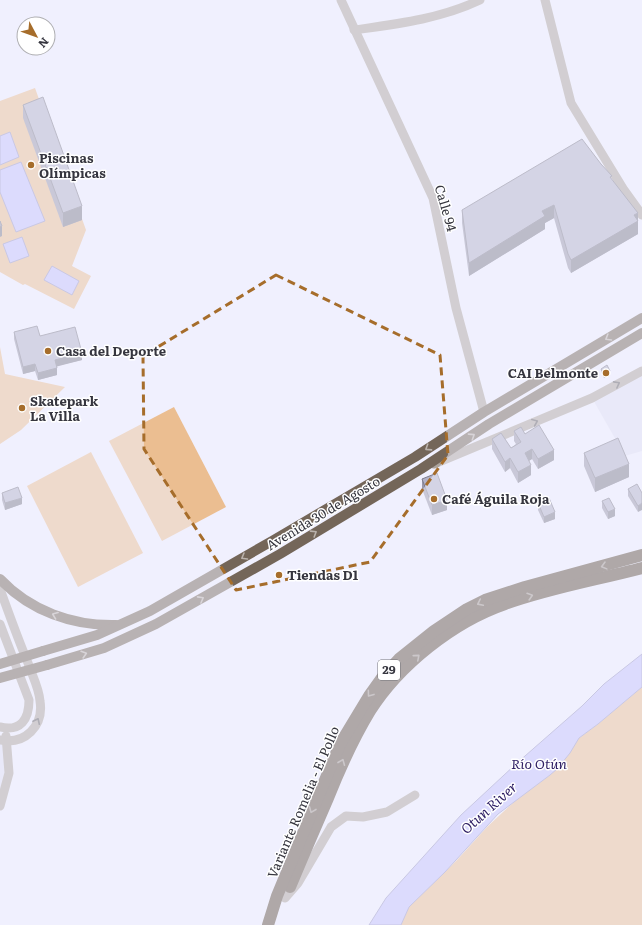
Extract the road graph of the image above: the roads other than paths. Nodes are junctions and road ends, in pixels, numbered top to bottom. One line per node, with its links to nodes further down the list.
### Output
1 (341, 0): 4 (street, Calle 94)
2 (480, 0): 4 (street)
3 (545, 0): 5 (street)
4 (354, 30): 9 (street, Calle 94)
5 (642, 215)
6 (642, 318): 9 (main road, Avenida 30 de Agosto, one-way to 9)
7 (642, 332): 10 (main road, Avenida 30 de Agosto, one-way to 7)
8 (642, 371): 10 (street, one-way to 8)
9 (484, 412): 16 (main road, Avenida 30 de Agosto, one-way to 16)
10 (421, 469): 18 (main road, Avenida 30 de Agosto, one-way to 10, bridge)
11 (642, 555): 24 (highway, Variante Romelia - El Pollo / 29, one-way to 24)
12 (642, 568): 23 (highway, Variante Romelia - El Pollo / 29, one-way to 12)
13 (0, 579): 16 (main road, one-way to 13)
14 (0, 589): 20 (street, one-way to 14)
15 (0, 624): 19 (street)
16 (120, 625): 17 (main road, Avenida 30 de Agosto, bridge)
17 (0, 664)
18 (0, 678)
19 (3, 728): 20 (street)
20 (3, 740): 22 (street)
21 (415, 796): 23 (street)
22 (0, 806)
23 (285, 898): 24 (highway, Variante Romelia - El Pollo / 29)
24 (268, 925)

